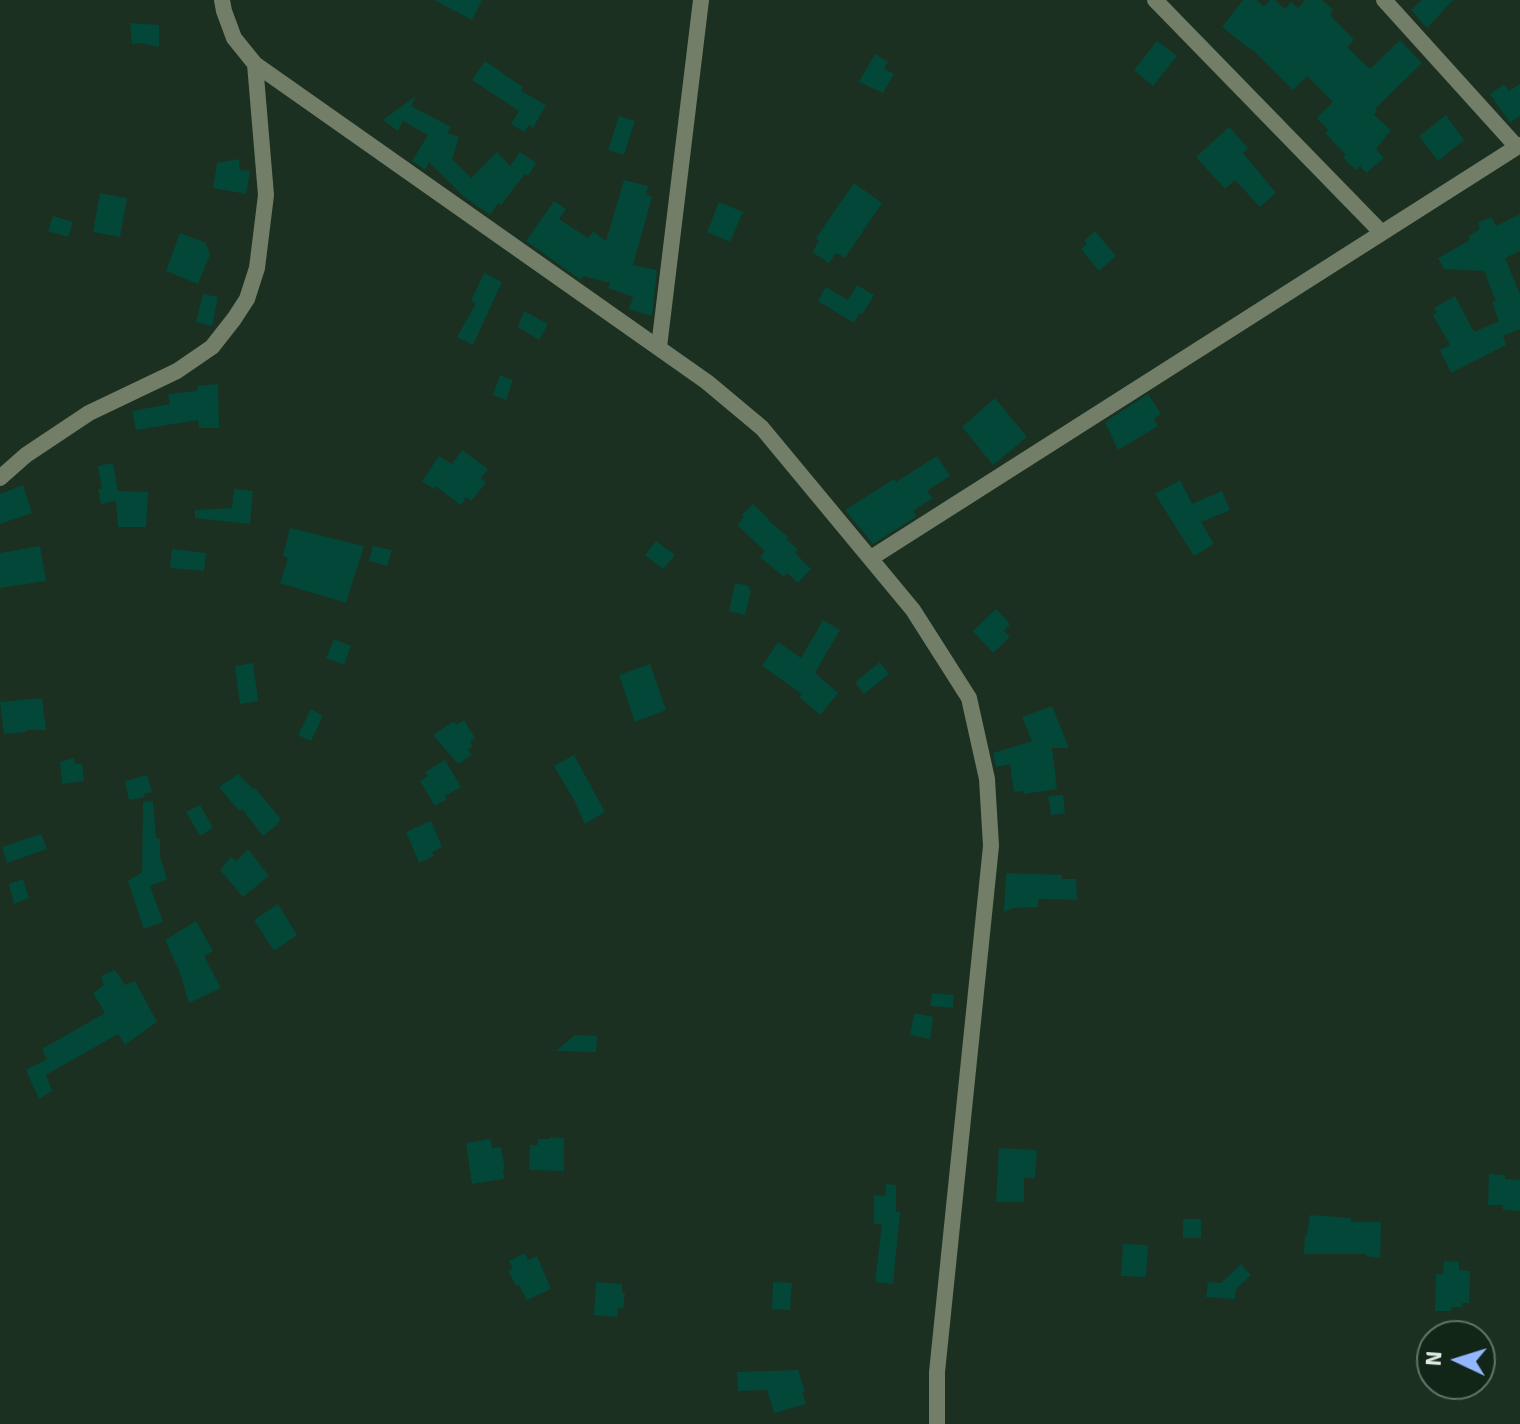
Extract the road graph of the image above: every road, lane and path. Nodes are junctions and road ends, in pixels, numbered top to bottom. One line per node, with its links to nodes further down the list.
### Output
1 (222, 0): 5 (street)
2 (701, 0): 8 (street)
3 (1155, 0): 7 (street)
4 (1384, 0): 6 (street)
5 (255, 64): 8 (street); 9 (street)
6 (1518, 145): 7 (street)
7 (1381, 232): 10 (street)
8 (659, 347): 10 (street)
9 (0, 478)
10 (871, 558): 11 (street)
11 (937, 1424)

